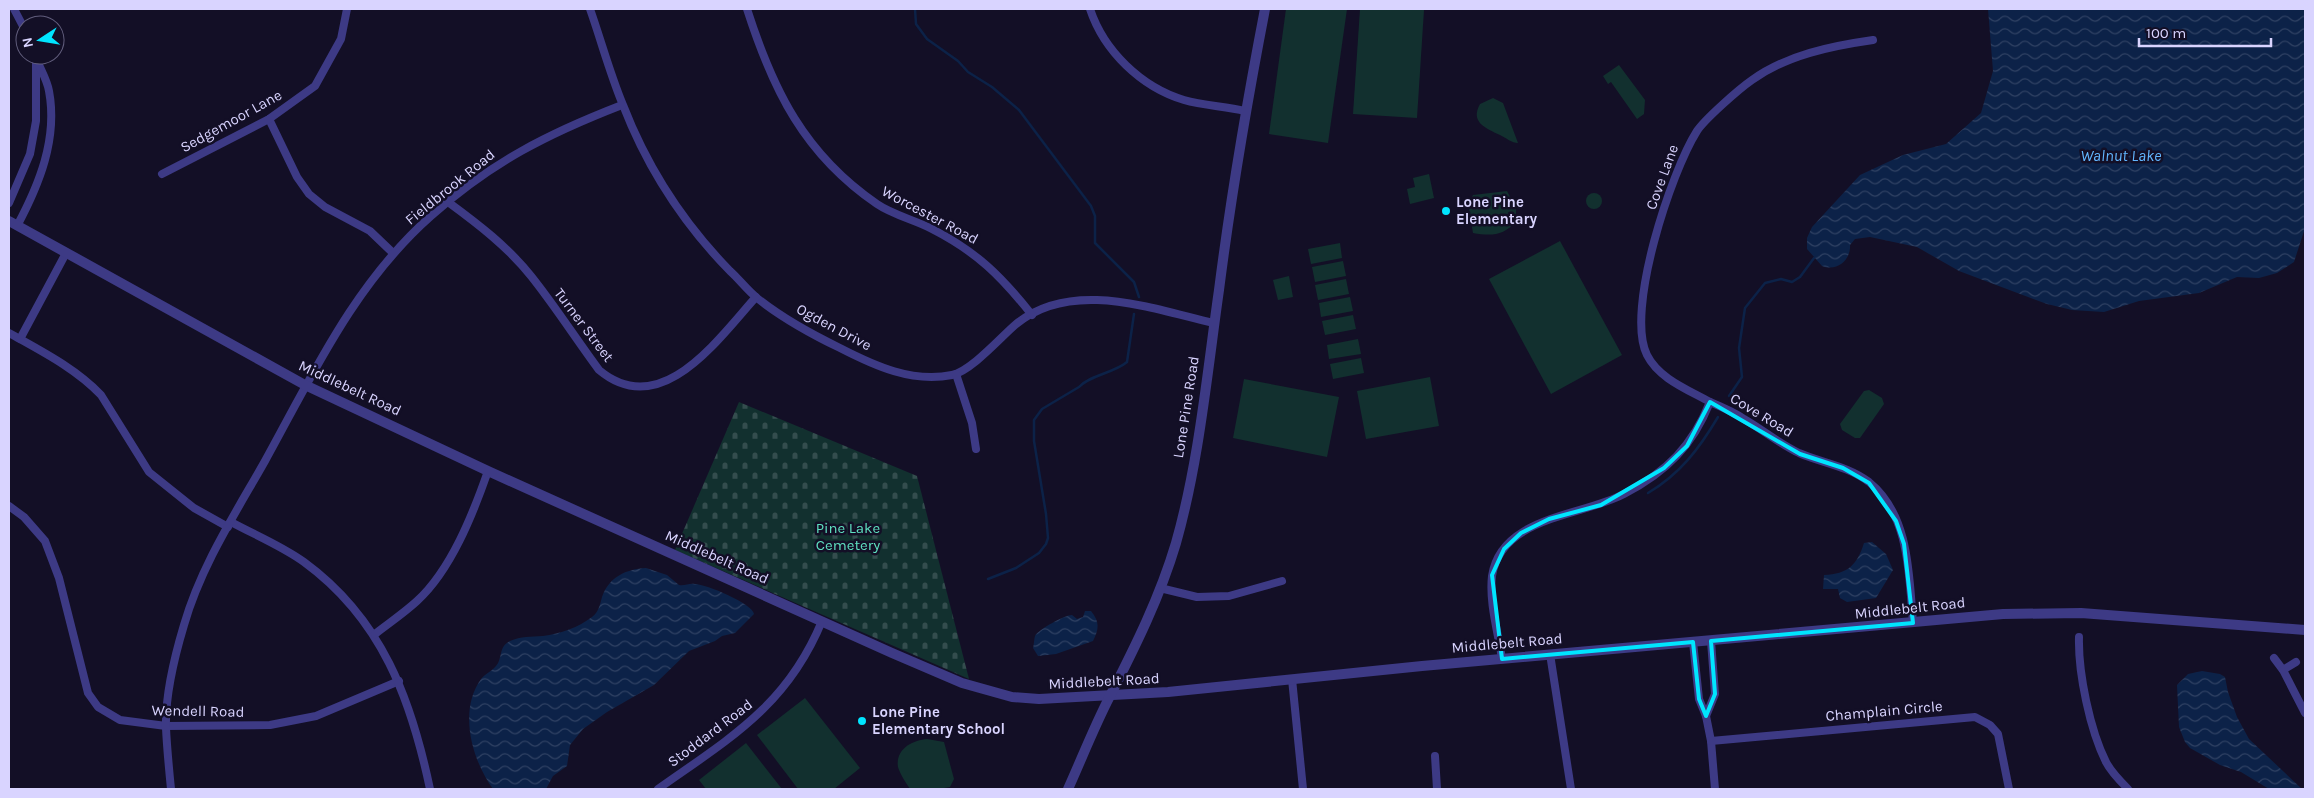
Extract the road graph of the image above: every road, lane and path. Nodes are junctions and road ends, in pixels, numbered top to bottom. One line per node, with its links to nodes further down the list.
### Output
1 (347, 9): 11 (street, Sedgemoor Lane)
2 (590, 9): 9 (street, Ogden Drive)
3 (747, 9): 19 (street, Worcester Road)
4 (1090, 9): 10 (street)
5 (1265, 9): 10 (street, Lone Pine Road)
6 (1873, 40): 25 (street, Cove Lane)
7 (36, 65): 14 (street)
8 (39, 65): 15 (street)
9 (622, 105): 13 (street, Fieldbrook Road); 18 (street, Ogden Drive)
10 (1245, 111): 20 (street, Lone Pine Road)
11 (269, 119): 12 (street, Sedgemoor Lane); 17 (street)
12 (162, 174)
13 (448, 202): 17 (street, Fieldbrook Road); 18 (street, Turner Street)
14 (9, 203)
15 (13, 224): 16 (street, Middlebelt Road)
16 (66, 253): 22 (street); 24 (street, Middlebelt Road)
17 (393, 253): 24 (street, Fieldbrook Road)
18 (756, 297): 23 (street, Ogden Drive)
19 (1032, 314): 20 (street, Ogden Drive); 23 (street, Ogden Drive)
20 (1214, 322): 31 (street, Lone Pine Road)
21 (9, 333): 22 (street)
22 (20, 339): 29 (street)
23 (956, 374): 26 (street)
24 (305, 385): 27 (street, Middlebelt Road); 29 (street, Fieldbrook Road)
25 (1710, 402): 33 (street, Cove Road); 41 (street, Cove Road)
26 (976, 449)
27 (488, 471): 32 (street, Middlebelt Road); 35 (street)
28 (9, 506): 49 (street, Wendell Road)
29 (229, 524): 35 (street); 49 (street, Fieldbrook Road)
30 (1282, 581): 31 (street)
31 (1160, 588): 46 (street, Lone Pine Road)
32 (822, 621): 46 (street, Middlebelt Road); 54 (street, Stoddard Road)
33 (1913, 623): 34 (street, Middlebelt Road); 37 (street, Middlebelt Road)
34 (2305, 630)
35 (375, 634): 45 (street)
36 (2079, 637): 61 (street)
37 (1711, 641): 38 (street, Middlebelt Road); 48 (street)
38 (1693, 642): 39 (street, Middlebelt Road); 48 (street)
39 (1550, 654): 41 (street, Middlebelt Road); 58 (street)
40 (2274, 658): 43 (street)
41 (1502, 659): 44 (street, Middlebelt Road)
42 (2296, 662): 43 (street)
43 (2284, 670): 47 (street)
44 (1292, 680): 46 (street, Middlebelt Road); 56 (street)
45 (399, 681): 49 (street, Wendell Road); 53 (street)
46 (1110, 696): 55 (street, Lone Pine Road)
47 (2305, 713)
48 (1706, 716): 50 (street)
49 (166, 726): 52 (street, Fieldbrook Road)
50 (1711, 741): 59 (street); 60 (street, Champlain Circle)
51 (1435, 756): 57 (street)
52 (171, 789)
53 (430, 789)
54 (658, 789)
55 (1068, 789)
56 (1302, 789)
57 (1437, 789)
58 (1570, 789)
59 (1715, 789)
60 (2009, 789)
61 (2128, 789)

